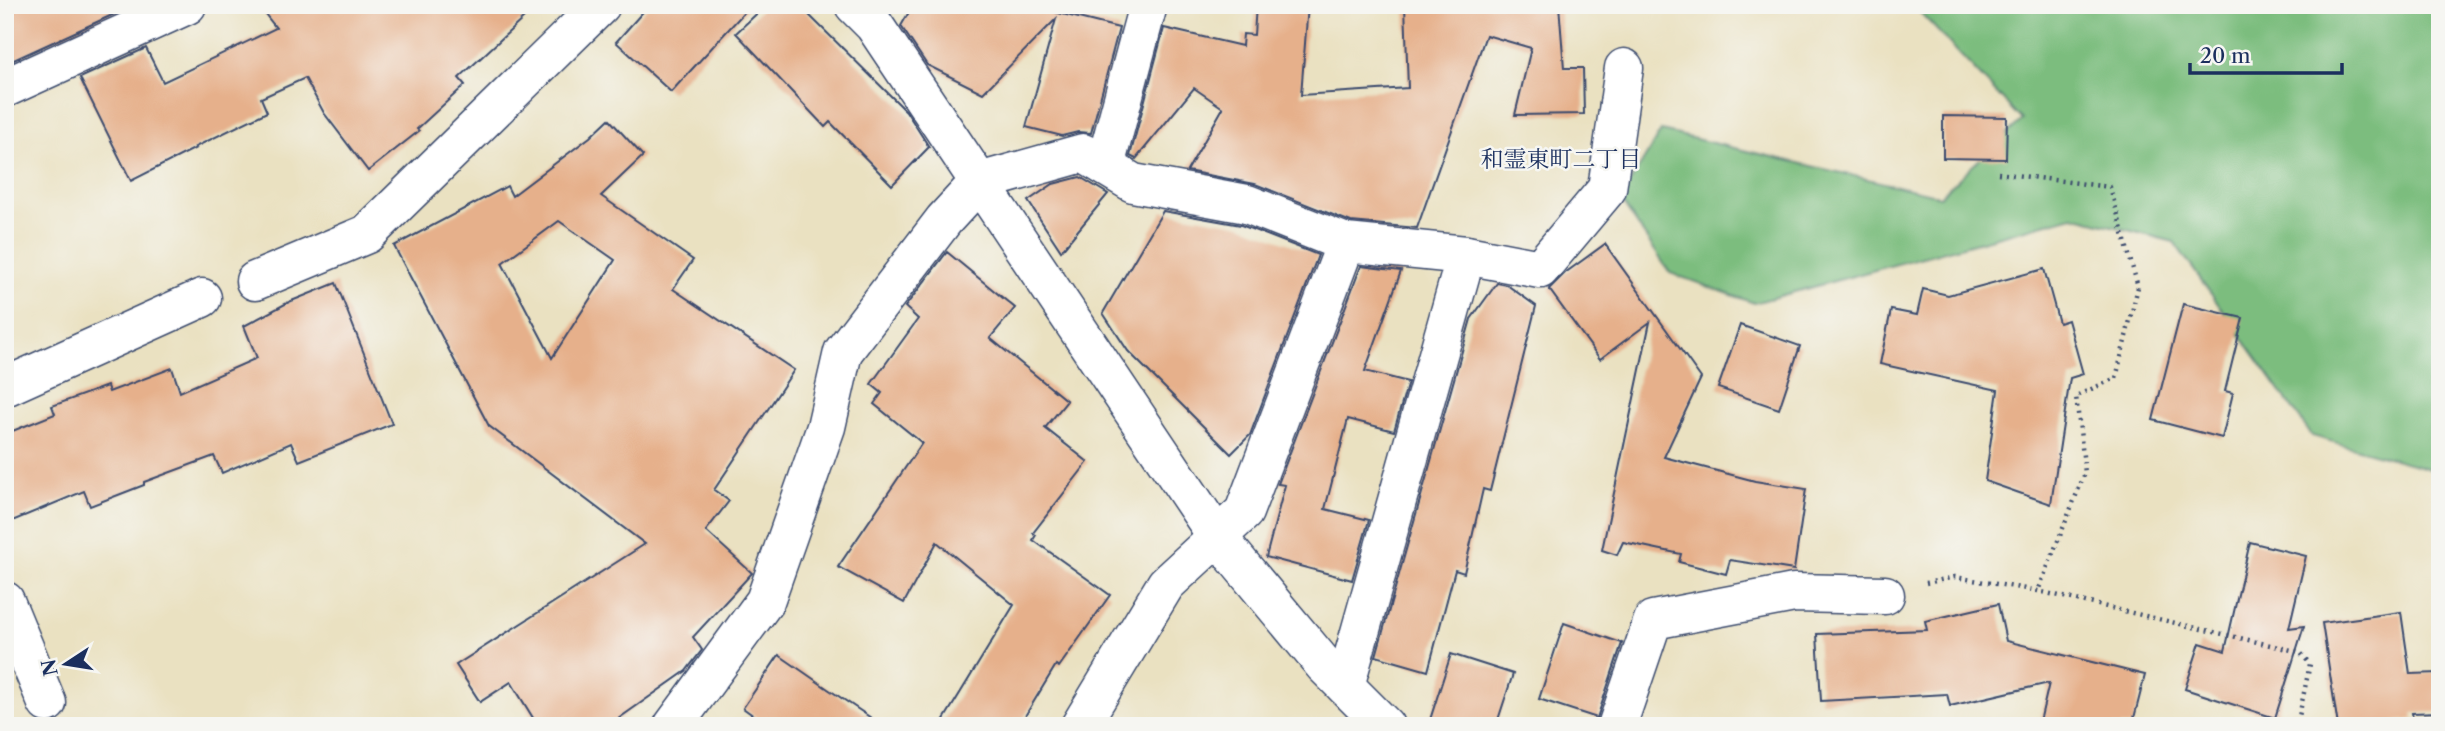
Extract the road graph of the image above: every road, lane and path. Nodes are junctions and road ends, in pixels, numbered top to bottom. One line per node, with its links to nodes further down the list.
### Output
1 (187, 5): 6 (street)
2 (601, 5): 12 (street)
3 (854, 5): 9 (street)
4 (1148, 5): 7 (street)
5 (1624, 68): 11 (street)
6 (5, 88)
7 (1105, 166): 9 (street); 10 (street)
8 (1998, 173): 16 (path)
9 (979, 181): 15 (street); 21 (street)
10 (1346, 243): 11 (street); 15 (street)
11 (1466, 255): 19 (street)
12 (255, 281)
13 (202, 298): 14 (street)
14 (5, 387)
15 (1216, 536): 19 (street); 22 (street)
16 (2038, 591): 17 (path); 25 (path)
17 (1885, 594): 24 (street)
18 (5, 601): 20 (street)
19 (1345, 686): 23 (street)
20 (47, 703)
21 (673, 726)
22 (1080, 726)
23 (1385, 726)
24 (1616, 726)
25 (2297, 726)

